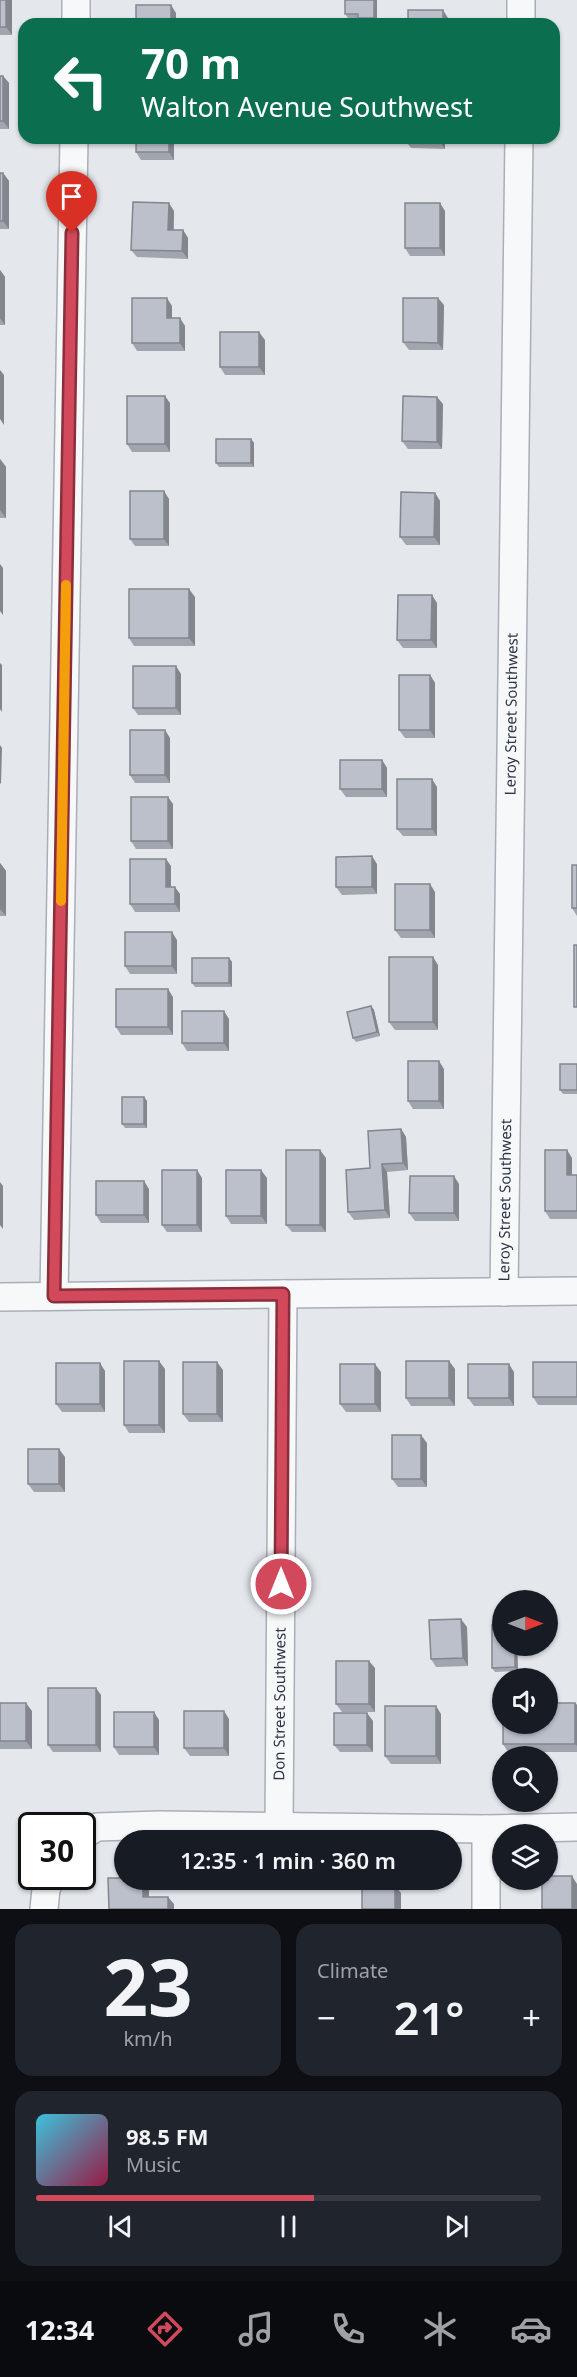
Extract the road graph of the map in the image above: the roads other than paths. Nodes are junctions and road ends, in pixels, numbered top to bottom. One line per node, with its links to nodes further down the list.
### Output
1 (76, 0): 3 (street)
2 (521, 0): 4 (street)
3 (76, 18)
4 (521, 18)
5 (74, 144): 10 (street)
6 (519, 144): 8 (street, Leroy Street Southwest)
7 (577, 1291): 8 (street)
8 (504, 1292): 9 (street)
9 (283, 1294): 10 (street); 12 (street, Don Street Southwest)
10 (54, 1296): 11 (street)
11 (0, 1297)
12 (279, 1827): 14 (street); 15 (street)
13 (577, 1827): 15 (street)
14 (96, 1828)
15 (486, 1829): 18 (street)
16 (46, 1890): 17 (street)
17 (44, 1909)
18 (486, 1909)

